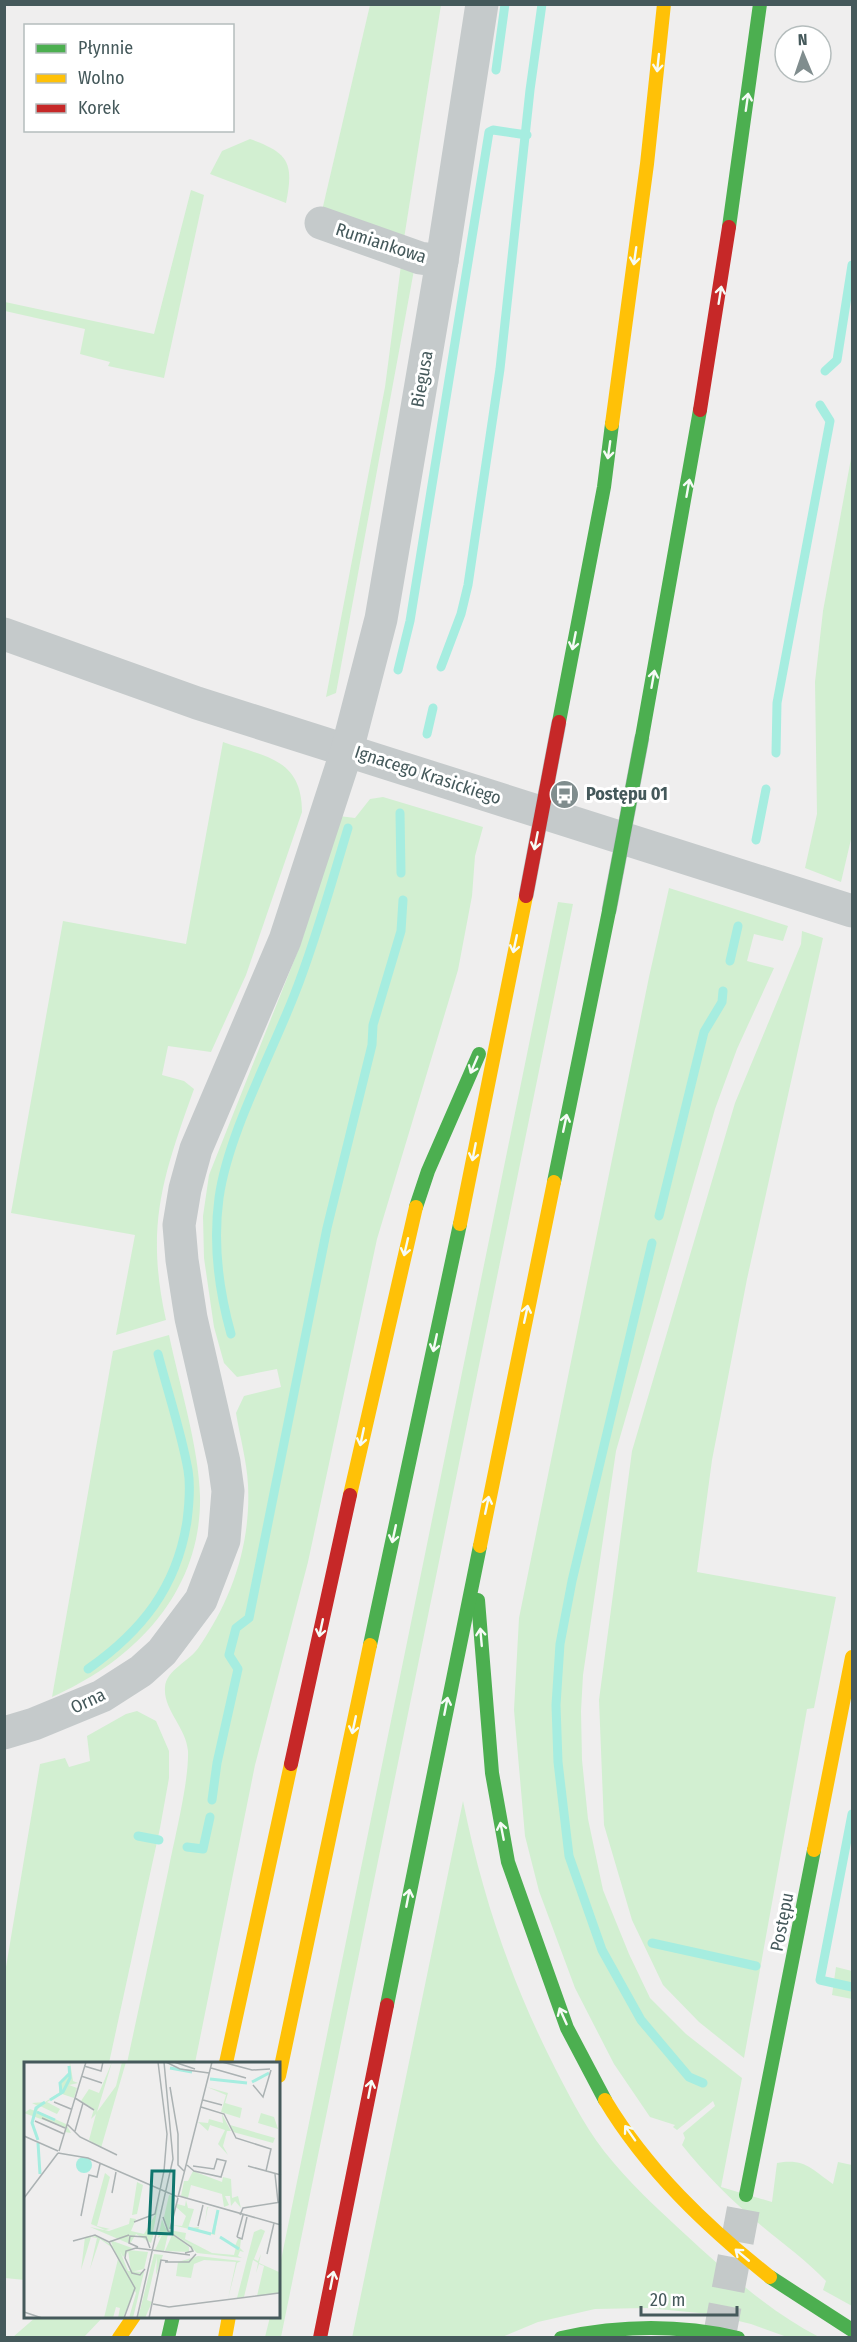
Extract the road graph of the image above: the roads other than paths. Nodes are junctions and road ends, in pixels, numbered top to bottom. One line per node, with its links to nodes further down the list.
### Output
1 (482, 4): 5 (street, Biegusa)
2 (664, 4): 9 (main road, one-way to 9, bridge)
3 (760, 4): 10 (main road, one-way to 3, bridge)
4 (321, 223): 5 (street, Rumiankowa)
5 (442, 261): 7 (street, Biegusa)
6 (4, 634): 7 (street, Ignacego Krasickiego)
7 (347, 750): 8 (street, Ignacego Krasickiego); 11 (street, Biegusa)
8 (852, 911)
9 (505, 992): 14 (main road, one-way to 14); 15 (main road, one-way to 15)
10 (475, 1562): 20 (main road, one-way to 10); 24 (main road, one-way to 10)
11 (162, 1652): 13 (street, Orna)
12 (852, 1657): 16 (main road, Postępu)
13 (4, 1733)
14 (226, 2062)
15 (280, 2071)
16 (746, 2195)
17 (133, 2318): 21 (main road)
18 (173, 2318): 22 (main road)
19 (229, 2318): 23 (main road)
20 (852, 2330)
21 (119, 2337)
22 (168, 2337)
23 (225, 2337)
24 (320, 2337)
25 (561, 2337): 26 (main road)
26 (738, 2337)

